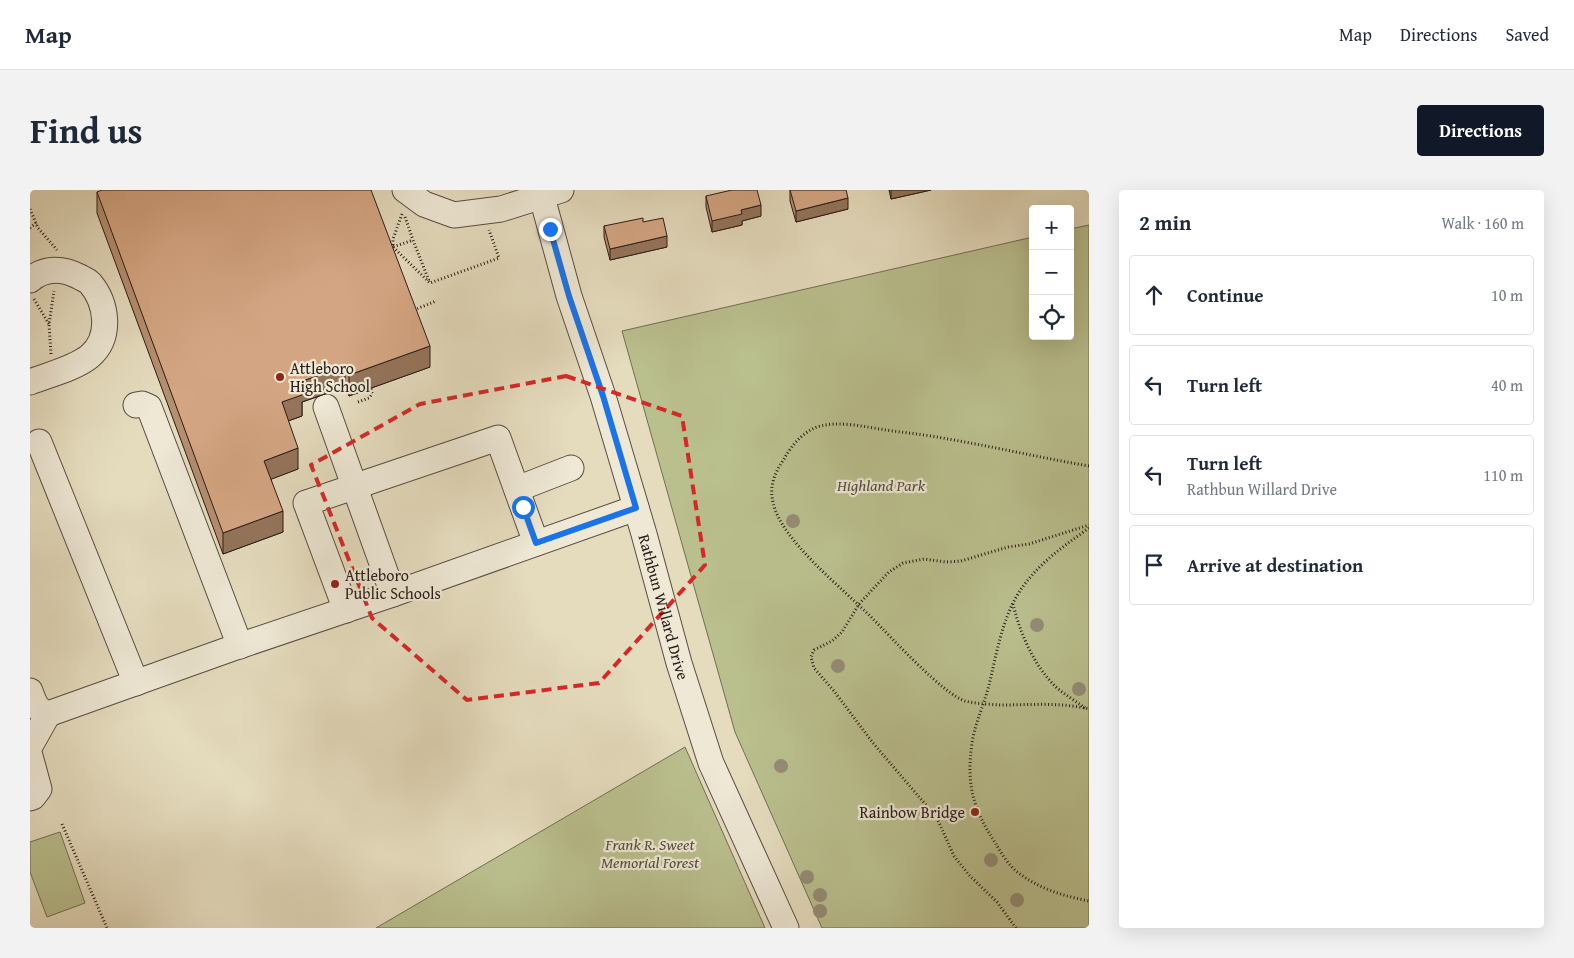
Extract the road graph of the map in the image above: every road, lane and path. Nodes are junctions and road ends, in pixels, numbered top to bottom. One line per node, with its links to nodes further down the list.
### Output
1 (547, 192): 2 (street); 28 (street, Rathbun Willard Drive)
2 (418, 195)
3 (30, 209): 4 (path)
4 (36, 223): 6 (path); 10 (path)
5 (488, 227): 11 (path)
6 (30, 228)
7 (413, 240): 8 (path); 8 (path); 11 (path)
8 (393, 247): 9 (path); 11 (path)
9 (386, 250)
10 (59, 252)
11 (430, 283)
12 (55, 287): 16 (path)
13 (31, 288): 16 (path); 18 (street)
14 (436, 301): 15 (path)
15 (409, 312)
16 (49, 324): 17 (path)
17 (52, 360)
18 (30, 382)
19 (372, 388): 20 (path)
20 (358, 402)
21 (136, 405): 35 (street)
22 (326, 407): 26 (street)
23 (39, 442): 36 (street)
24 (1089, 466): 33 (path)
25 (571, 468): 27 (street)
26 (354, 487): 27 (street); 31 (street); 34 (street)
27 (516, 489): 30 (street)
28 (636, 508): 30 (street); 47 (street, Rathbun Willard Drive)
29 (1089, 527): 32 (path); 33 (path)
30 (536, 543): 31 (street)
31 (393, 594): 34 (street)
32 (1013, 603): 38 (path); 39 (path)
33 (859, 604): 38 (path); 48 (path)
34 (346, 610): 35 (street)
35 (240, 646): 36 (street)
36 (136, 683): 40 (street)
37 (30, 691): 40 (street)
38 (984, 704): 39 (path); 45 (path)
39 (1088, 709)
40 (48, 714): 41 (street)
41 (30, 746)
42 (30, 756): 43 (street)
43 (30, 798)
44 (62, 824): 46 (path)
45 (1089, 901)
46 (107, 928)
47 (786, 928)
48 (1016, 928)

